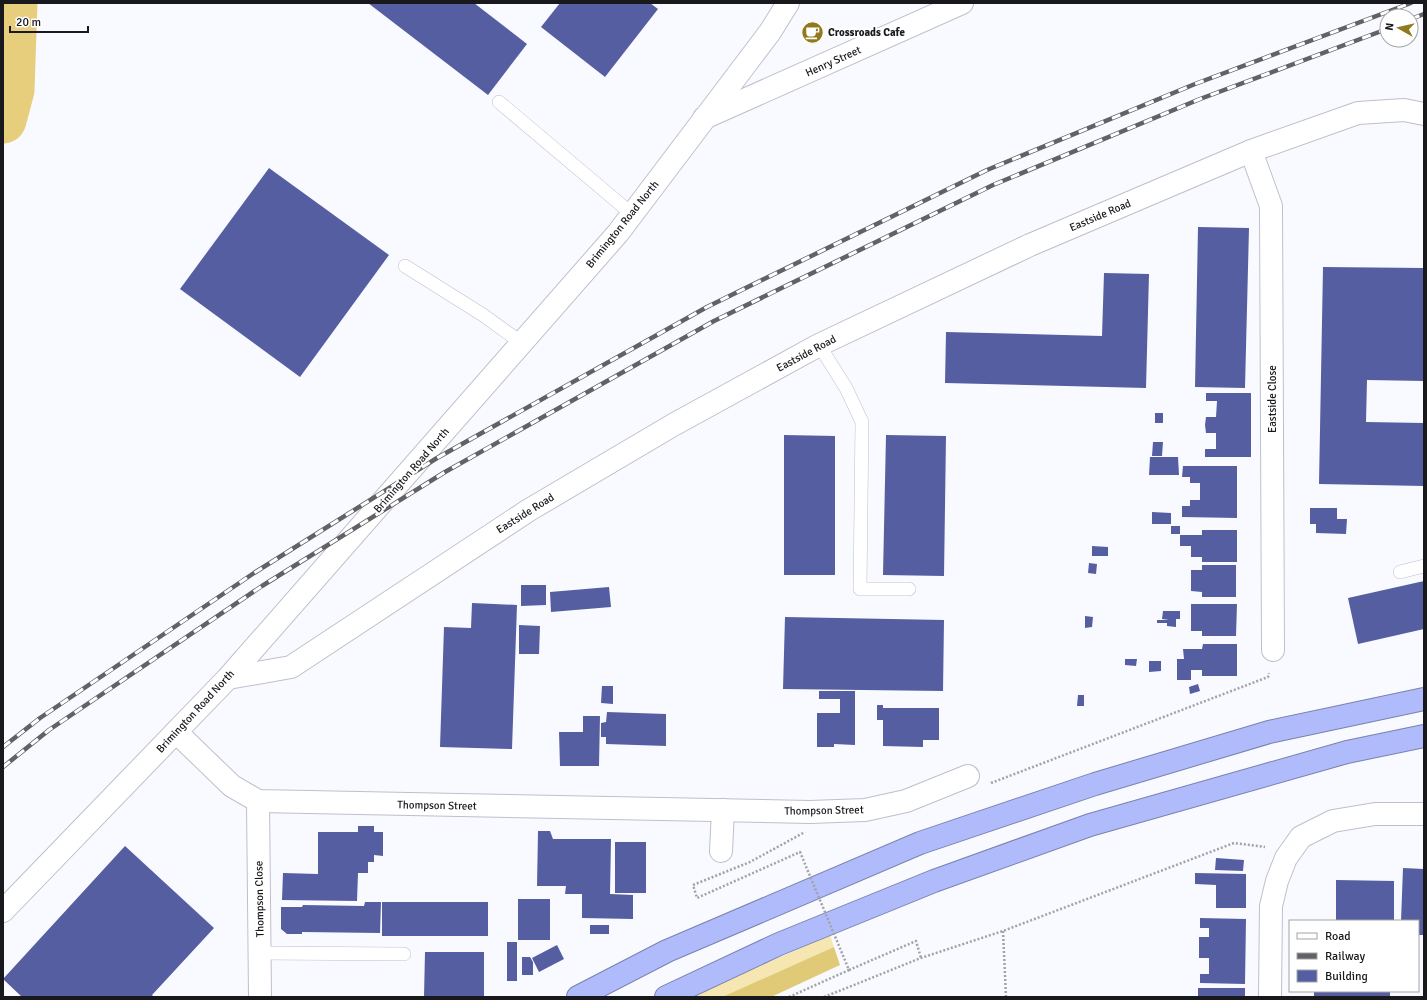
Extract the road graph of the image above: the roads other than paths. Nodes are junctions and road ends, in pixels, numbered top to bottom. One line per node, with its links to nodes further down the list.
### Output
1 (788, 3): 5 (street, Brimington Road North)
2 (962, 3): 5 (street, Henry Street)
3 (499, 102): 7 (lane)
4 (1424, 114): 6 (street, Eastside Road)
5 (704, 118): 7 (street, Brimington Road North)
6 (1251, 151): 10 (street, Eastside Road); 14 (street, Eastside Close)
7 (632, 214): 9 (street, Brimington Road North)
8 (405, 266): 9 (lane)
9 (522, 343): 15 (street, Brimington Road North)
10 (819, 345): 13 (lane); 15 (street, Eastside Road)
11 (1424, 566): 12 (lane)
12 (1400, 572)
13 (909, 589)
14 (1273, 650)
15 (228, 678): 17 (street, Brimington Road North)
16 (1424, 699): 28 (highway)
17 (176, 732): 20 (street, Thompson Street); 24 (street, Brimington Road North)
18 (1424, 736): 29 (highway)
19 (968, 776): 21 (street, Thompson Street)
20 (258, 801): 21 (street, Thompson Street); 25 (street, Thompson Close)
21 (723, 810): 23 (street)
22 (1424, 814): 30 (street)
23 (721, 851)
24 (3, 911)
25 (260, 952): 26 (lane); 27 (street, Thompson Close)
26 (404, 954)
27 (260, 997)
28 (578, 997)
29 (666, 997)
30 (1270, 997)

